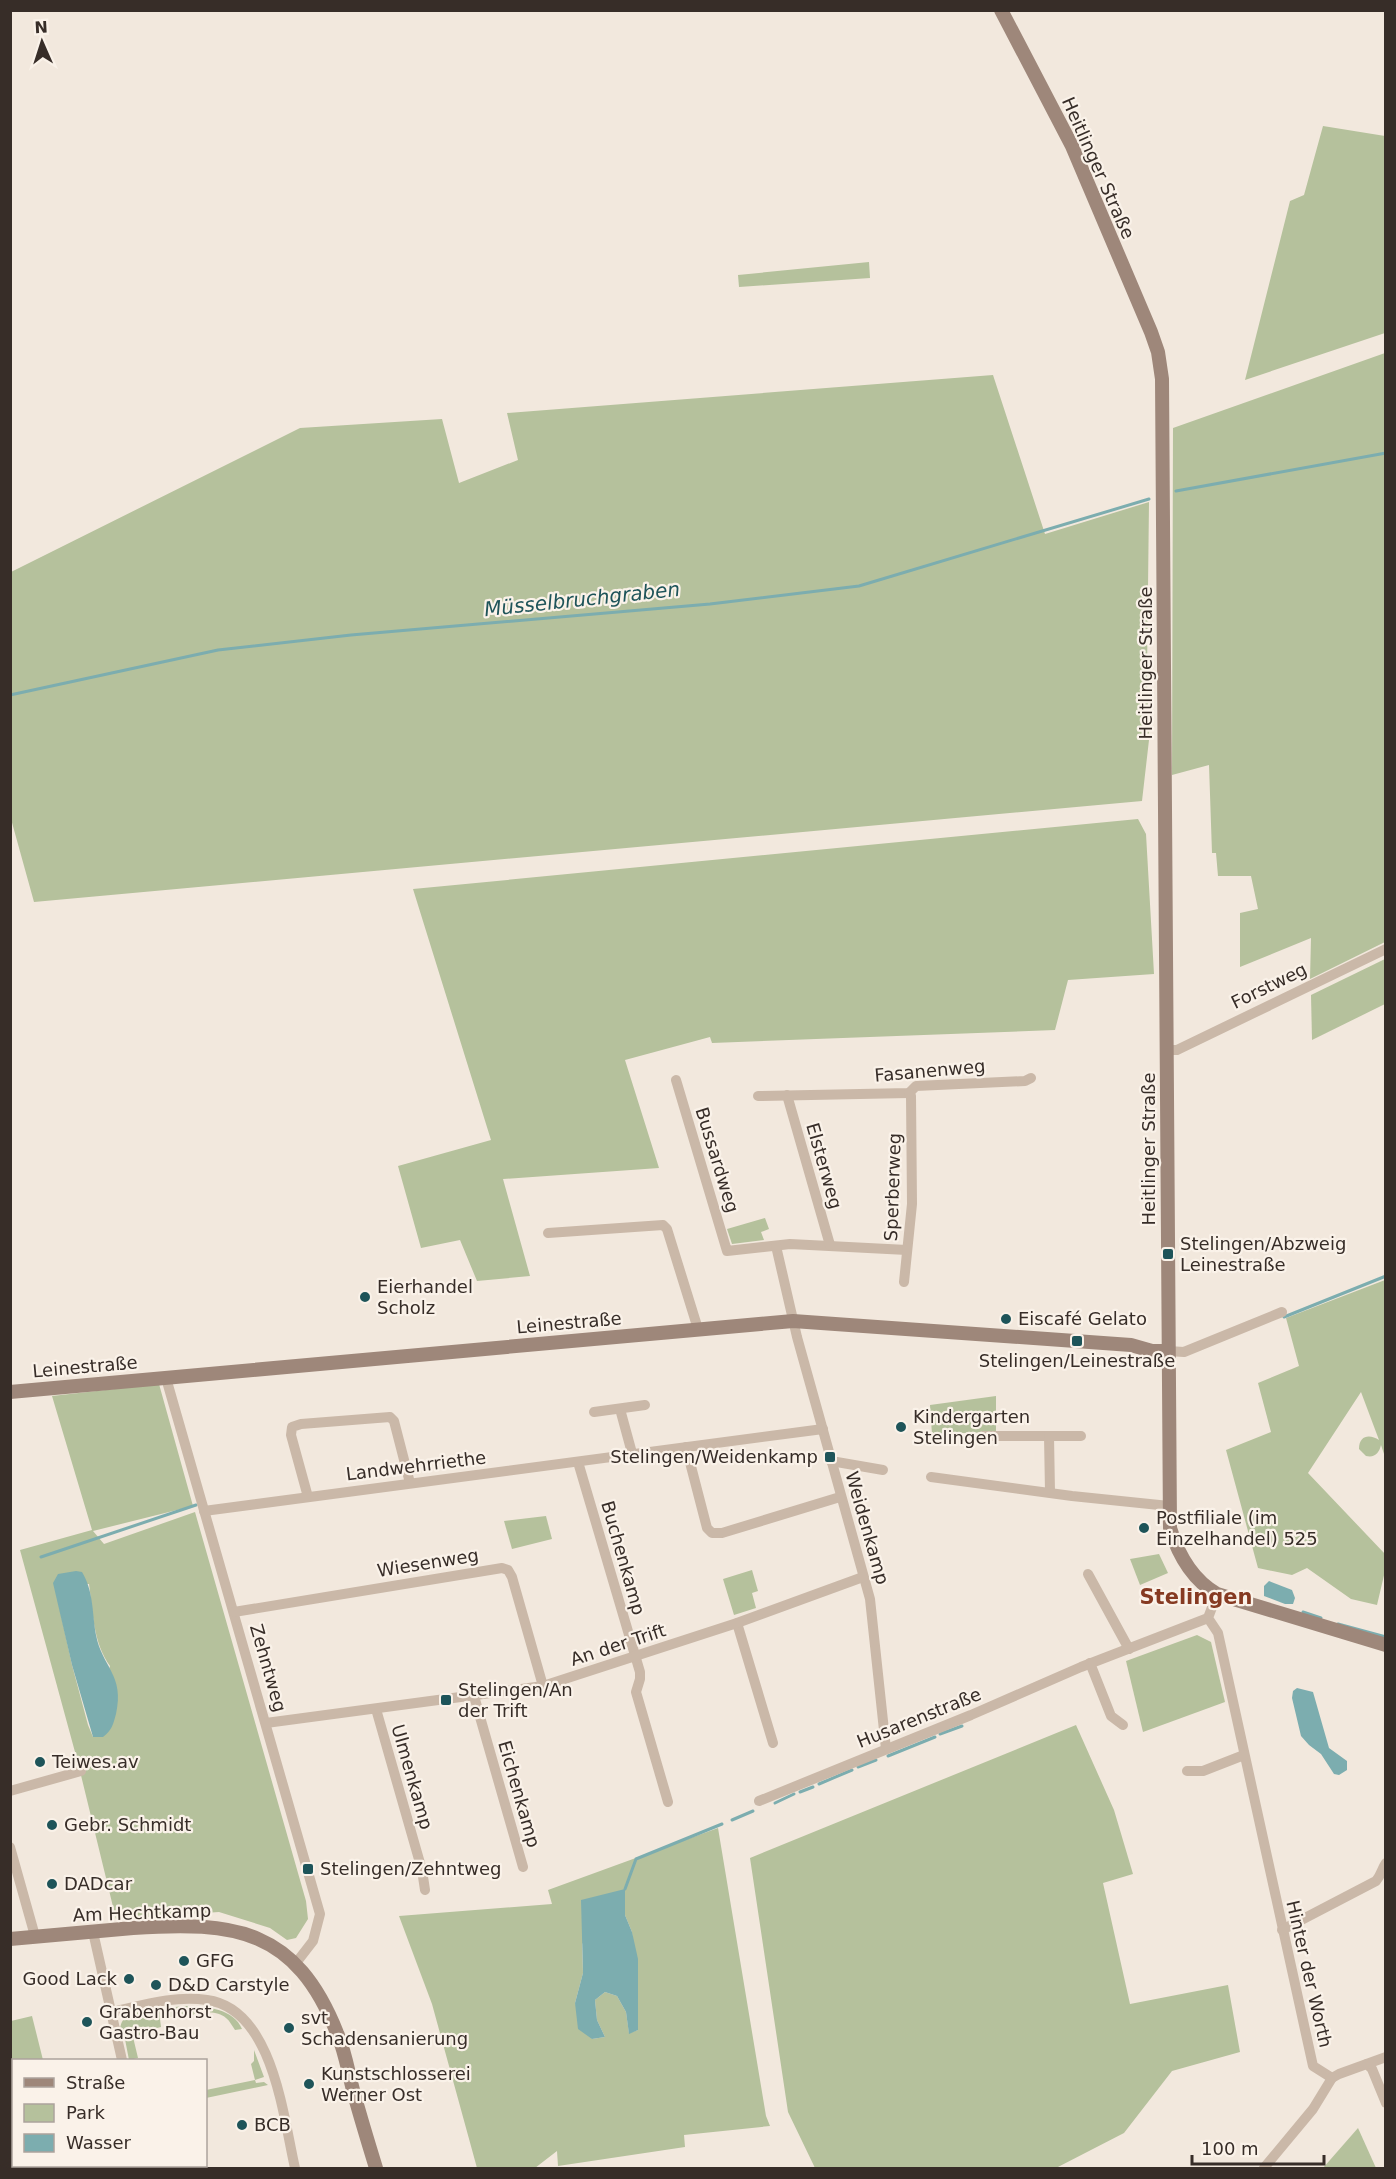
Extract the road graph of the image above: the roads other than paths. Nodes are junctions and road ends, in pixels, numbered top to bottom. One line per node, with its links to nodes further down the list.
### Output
1 (1001, 10): 3 (street, Heitlinger Straße)
2 (1386, 949): 3 (street, Forstweg)
3 (1167, 1050): 17 (street, Heitlinger Straße)
4 (1031, 1078): 6 (street, Fasanenweg)
5 (676, 1080): 11 (street, Bussardweg)
6 (909, 1093): 8 (street, Fasanenweg); 12 (street, Sperberweg)
7 (758, 1095): 8 (street, Fasanenweg)
8 (787, 1095): 10 (street, Elsterweg)
9 (548, 1233): 16 (street)
10 (830, 1245): 11 (street); 12 (street)
11 (776, 1246): 15 (street, Weidenkamp)
12 (907, 1250): 13 (street, Sperberweg)
13 (904, 1282)
14 (1282, 1312): 17 (street)
15 (793, 1321): 16 (street, Leinestraße); 17 (street, Leinestraße); 23 (street, Weidenkamp)
16 (698, 1329): 18 (street, Leinestraße)
17 (1168, 1347): 37 (street, Heitlinger Straße)
18 (166, 1378): 19 (street, Leinestraße); 38 (street, Zehntweg)
19 (10, 1392)
20 (645, 1405): 21 (street)
21 (620, 1408): 22 (street); 28 (street)
22 (594, 1412)
23 (824, 1429): 27 (street, Landwehrriethe); 29 (street, Weidenkamp)
24 (983, 1436): 25 (street)
25 (1049, 1436): 26 (street); 34 (street)
26 (1081, 1436)
27 (686, 1447): 28 (street, Landwehrriethe); 36 (street)
28 (632, 1454): 30 (street, Landwehrriethe)
29 (831, 1461): 31 (street); 36 (street, Weidenkamp)
30 (578, 1462): 33 (street, Landwehrriethe); 47 (street, Buchenkamp)
31 (883, 1470)
32 (931, 1477): 34 (street)
33 (410, 1483): 35 (street, Landwehrriethe); 35 (street)
34 (1050, 1492): 37 (street)
35 (308, 1497): 38 (street, Landwehrriethe)
36 (840, 1497): 40 (street, Weidenkamp)
37 (1168, 1506): 41 (street, Heitlinger Straße)
38 (204, 1511): 42 (street, Zehntweg)
39 (1088, 1574): 46 (street)
40 (863, 1577): 44 (street, An der Trift); 55 (street, Weidenkamp)
41 (1217, 1594): 43 (street); 45 (street)
42 (234, 1612): 49 (street, Wiesenweg); 52 (street, Zehntweg)
43 (1208, 1618): 46 (street, Husarenstraße); 56 (street, Hinter der Worth)
44 (736, 1623): 47 (street, An der Trift); 54 (street)
45 (1386, 1645)
46 (1129, 1649): 48 (street, Husarenstraße)
47 (635, 1656): 49 (street, An der Trift); 61 (street, Buchenkamp)
48 (1090, 1664): 53 (street); 55 (street, Husarenstraße)
49 (543, 1686): 50 (street, An der Trift)
50 (474, 1695): 51 (street, An der Trift); 64 (street, Eichenkamp)
51 (376, 1709): 52 (street, An der Trift); 66 (street, Ulmenkamp)
52 (266, 1723): 71 (street, Zehntweg)
53 (1123, 1725)
54 (773, 1743)
55 (886, 1749): 60 (street, Husarenstraße)
56 (1244, 1755): 58 (street); 67 (street, Hinter der Worth)
57 (81, 1771): 59 (street)
58 (1187, 1771)
59 (10, 1791)
60 (759, 1801)
61 (668, 1802)
62 (10, 1847): 69 (street)
63 (1386, 1863): 65 (street)
64 (523, 1867)
65 (1384, 1876): 67 (street)
66 (425, 1890)
67 (1282, 1930): 76 (street, Hinter der Worth)
68 (93, 1932): 69 (street, Am Hechtkamp); 71 (street, Am Hechtkamp); 72 (street)
69 (35, 1936): 70 (street, Am Hechtkamp)
70 (10, 1939)
71 (296, 1963): 79 (street, Am Hechtkamp)
72 (112, 2012): 74 (street); 78 (street)
73 (1386, 2057): 75 (street)
74 (122, 2059)
75 (1367, 2064): 76 (street); 77 (street)
76 (1332, 2078): 80 (street)
77 (1386, 2103)
78 (295, 2169)
79 (376, 2169)
80 (1264, 2169)

